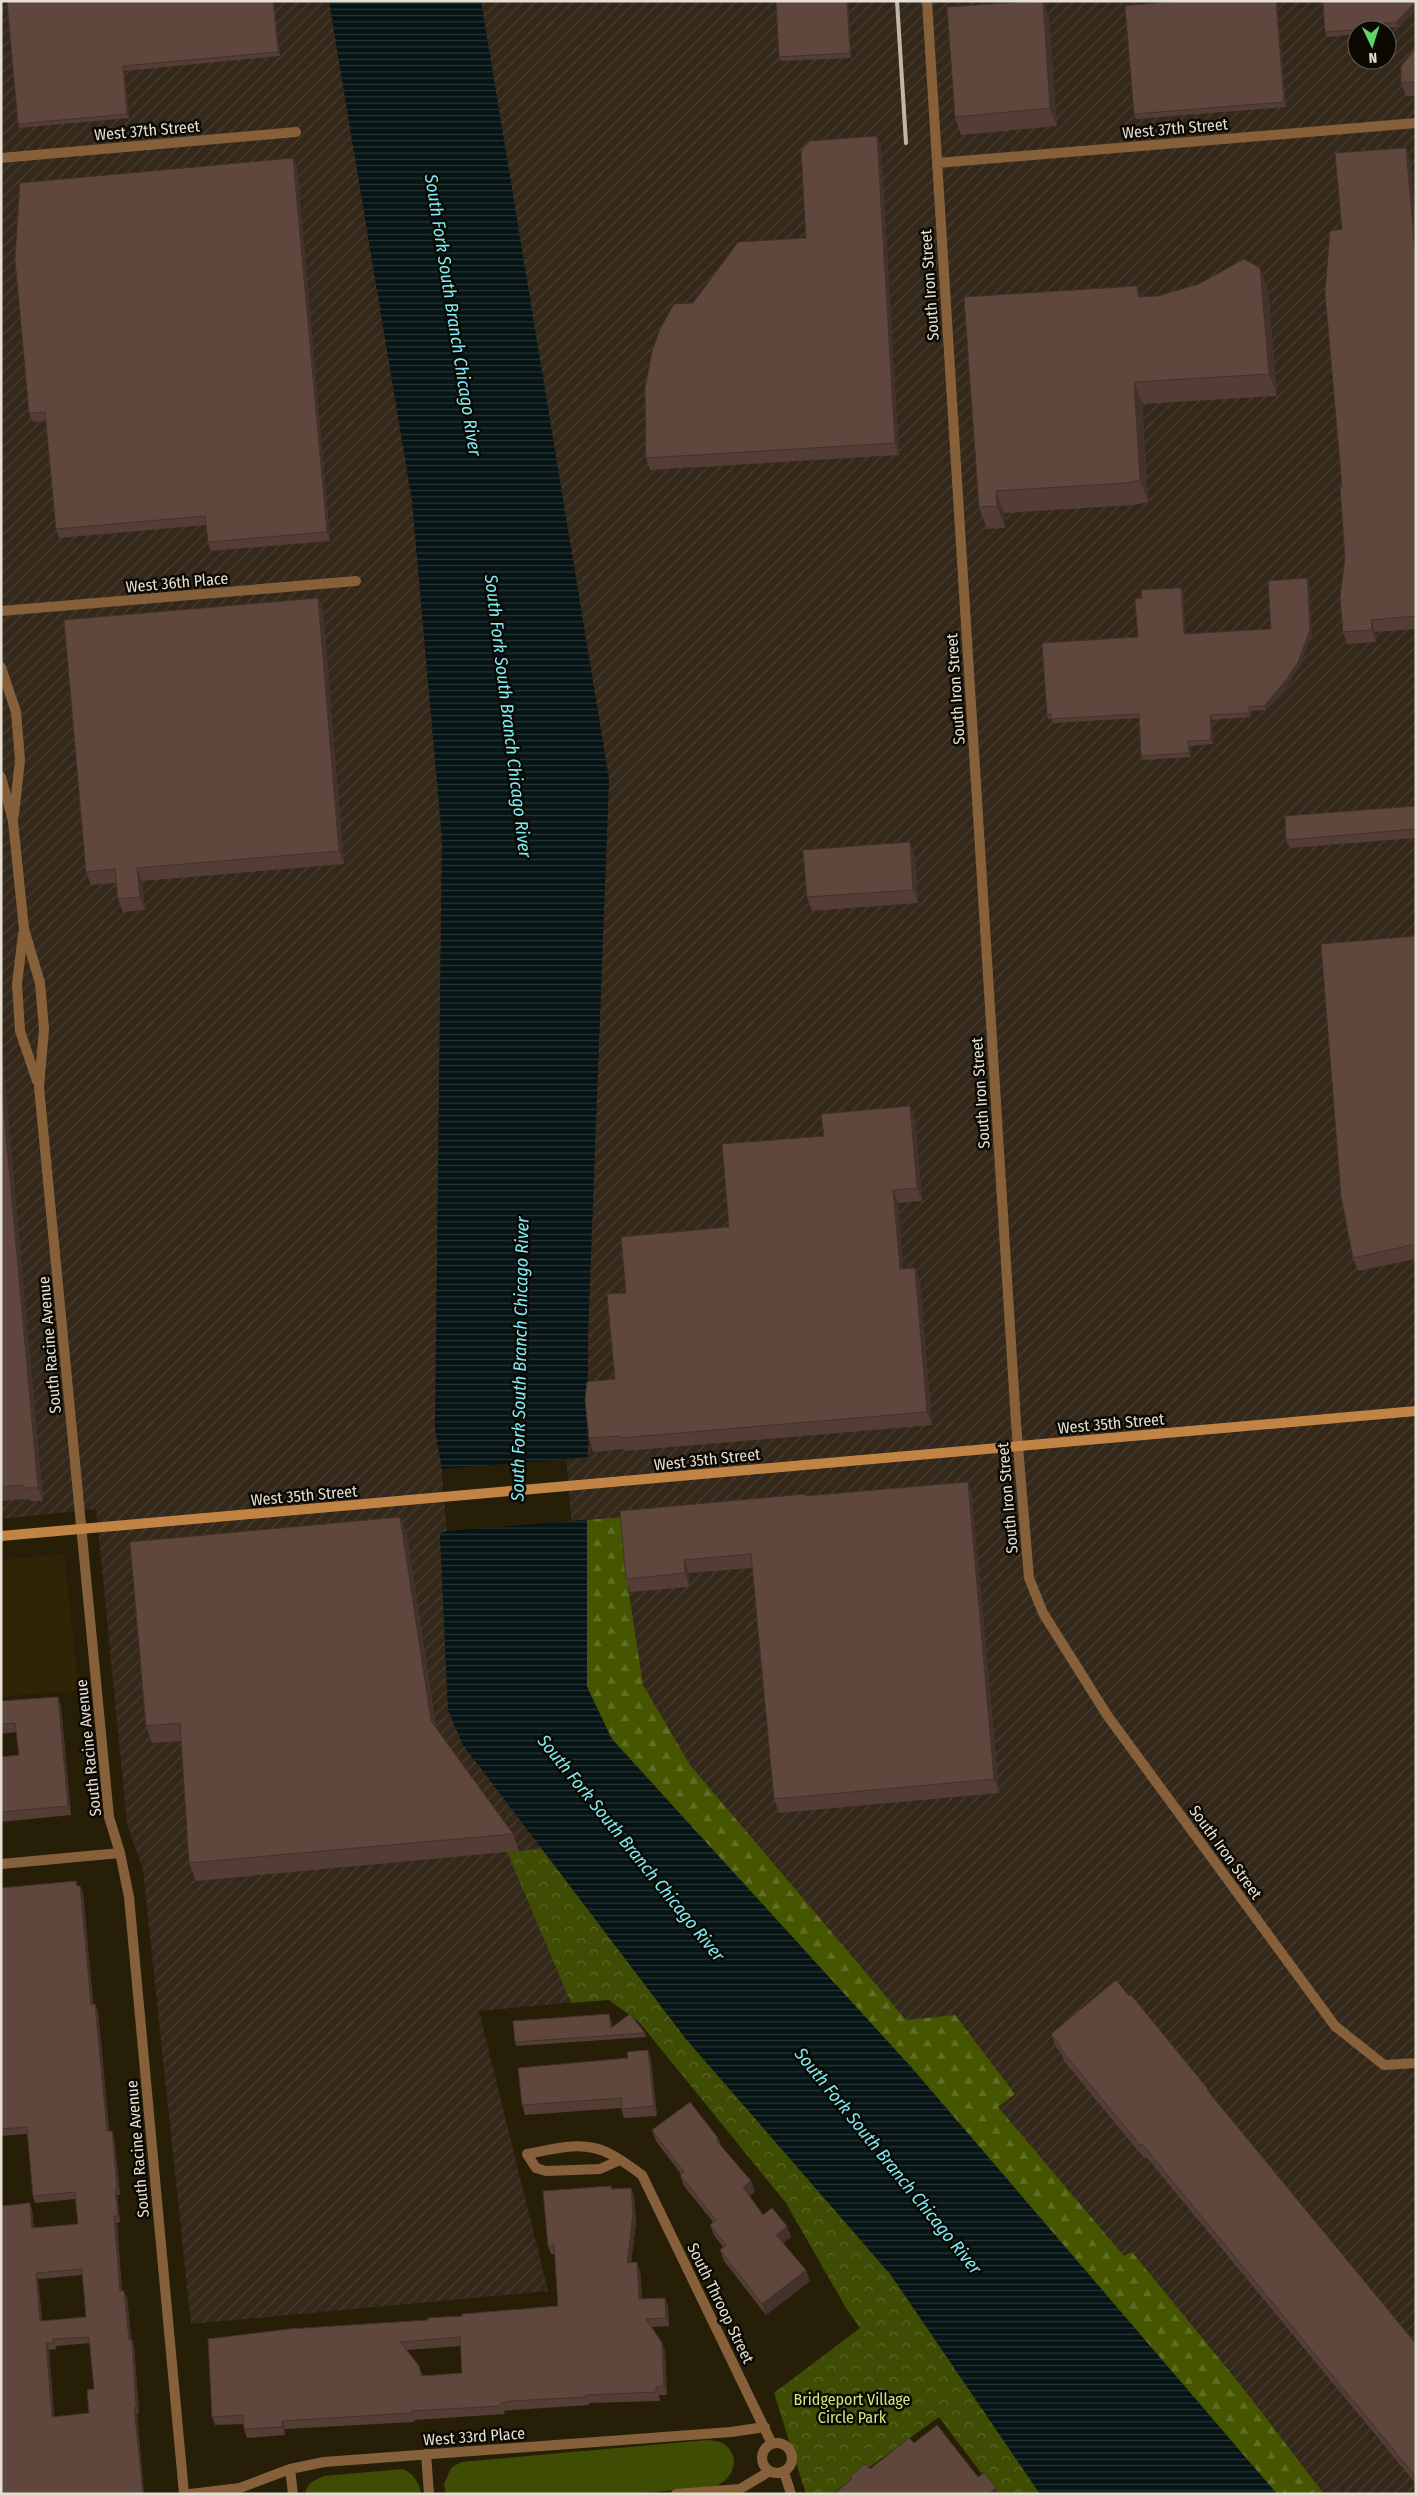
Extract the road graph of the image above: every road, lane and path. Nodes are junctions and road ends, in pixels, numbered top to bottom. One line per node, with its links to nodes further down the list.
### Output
1 (927, 1): 5 (street, South Iron Street)
2 (1416, 123): 5 (street, West 37th Street)
3 (296, 132): 4 (street, West 37th Street)
4 (1, 158)
5 (937, 163): 14 (street, South Iron Street)
6 (356, 582): 7 (street, West 36th Place)
7 (1, 612)
8 (1, 667): 10 (street, South Racine Avenue)
9 (1, 777): 10 (street, South Racine Avenue)
10 (13, 821): 11 (street, South Racine Avenue)
11 (24, 929): 12 (street, South Racine Avenue); 12 (street, South Racine Avenue)
12 (39, 1087): 15 (street, South Racine Avenue)
13 (1416, 1411): 14 (main road, West 35th Street)
14 (1018, 1446): 15 (main road, West 35th Street); 19 (street, South Iron Street)
15 (81, 1529): 16 (main road, West 35th Street); 17 (street, South Racine Avenue)
16 (1, 1536)
17 (120, 1853): 18 (street); 27 (street, South Racine Avenue)
18 (1, 1864)
19 (1416, 2063)
20 (620, 2160): 20 (street); 21 (street, South Throop Street)
21 (765, 2427): 22 (street, South Throop Street); 23 (street, West 33rd Place)
22 (772, 2444): 25 (street); 26 (street)
23 (426, 2454): 24 (street, West 33rd Place); 30 (street)
24 (290, 2469): 28 (street, West 33rd Place); 29 (street)
25 (770, 2472): 26 (street); 31 (street)
26 (784, 2472): 32 (street)
27 (184, 2494)
28 (190, 2494)
29 (293, 2494)
30 (429, 2494)
31 (676, 2494)
32 (791, 2494)

